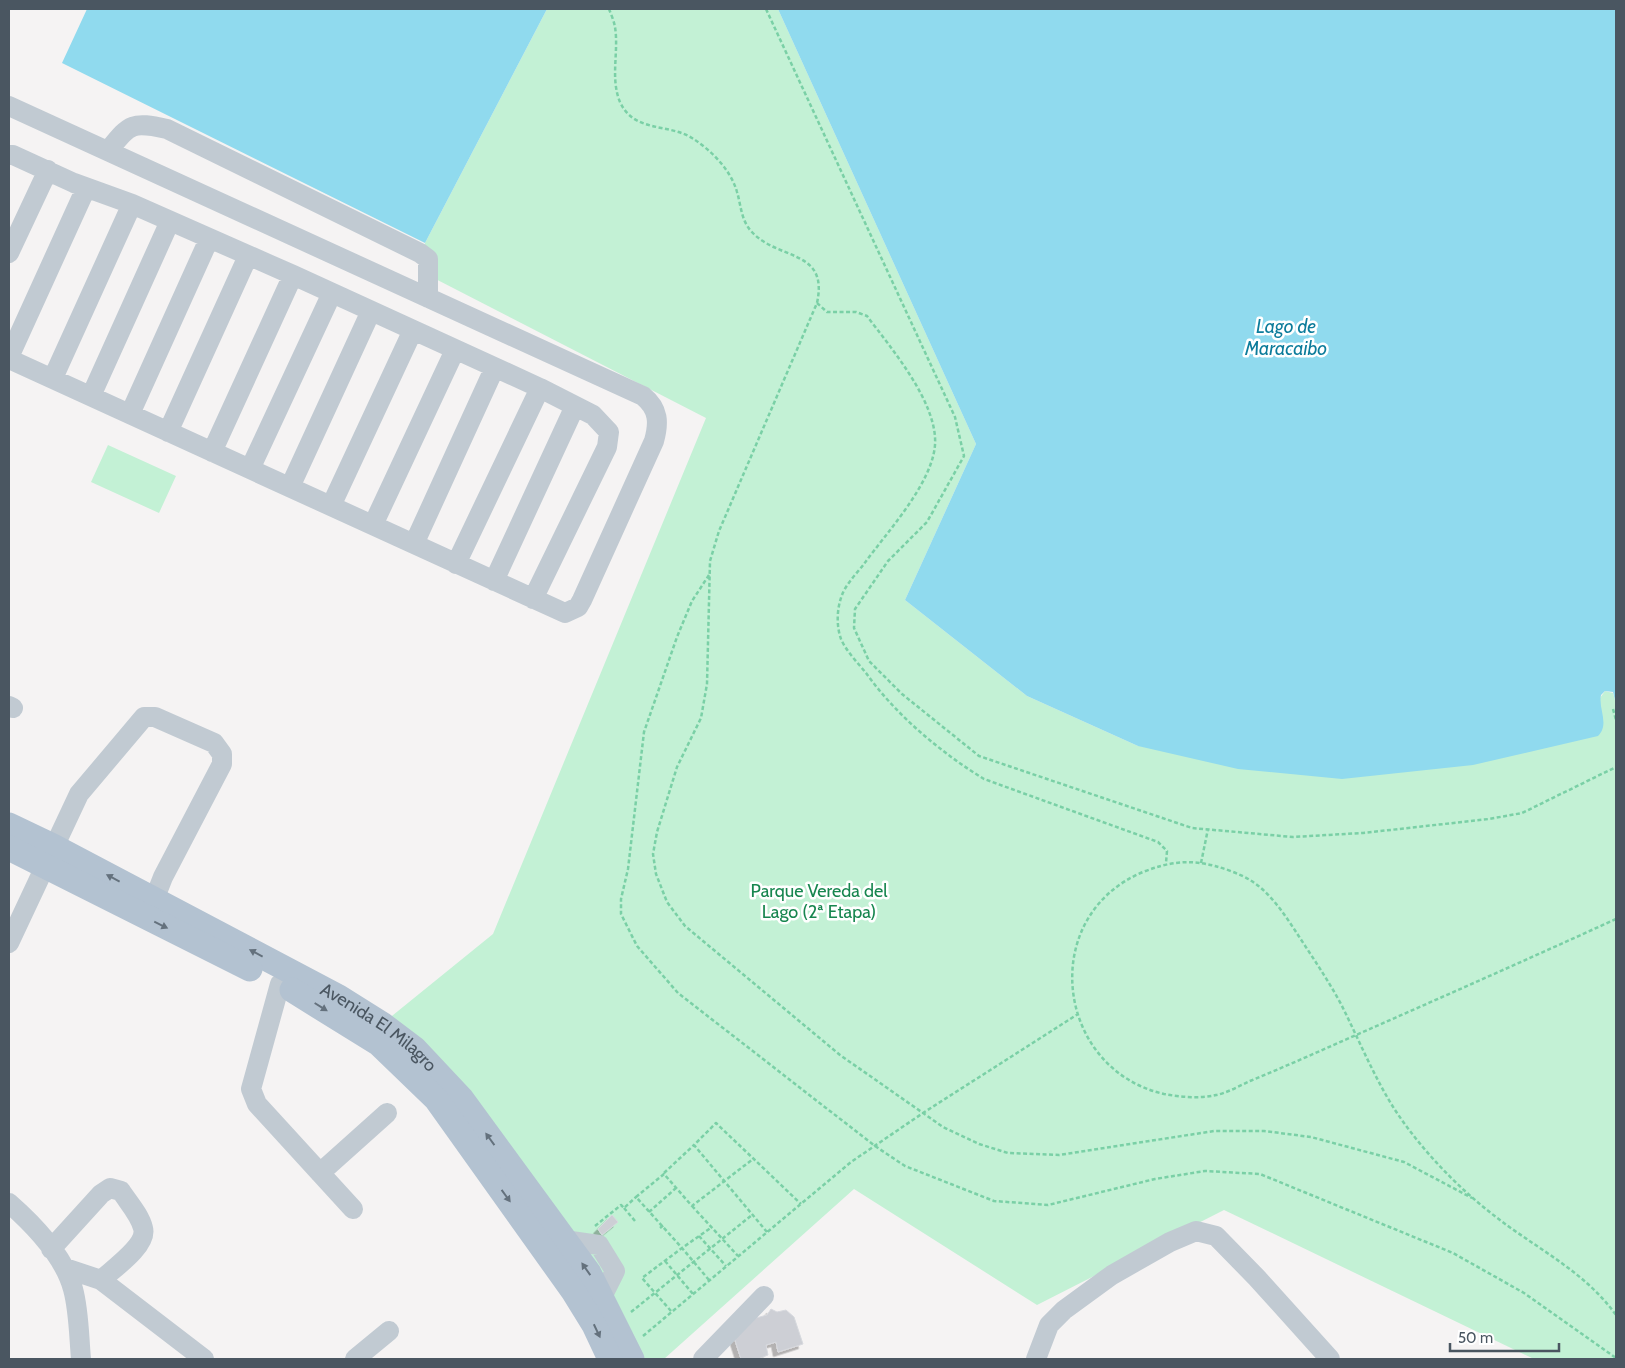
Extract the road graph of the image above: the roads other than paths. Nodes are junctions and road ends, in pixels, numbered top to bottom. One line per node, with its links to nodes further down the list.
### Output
1 (9, 106): 2 (street)
2 (108, 151): 13 (street); 13 (street)
3 (9, 155): 4 (street)
4 (48, 170): 5 (street); 9 (street)
5 (86, 188): 6 (street); 17 (street)
6 (132, 204): 7 (street); 19 (street)
7 (170, 221): 8 (street); 21 (street)
8 (209, 239): 10 (street); 23 (street)
9 (9, 253)
10 (248, 256): 11 (street); 24 (street)
11 (293, 275): 12 (street); 25 (street)
12 (332, 293): 14 (street); 26 (street)
13 (428, 298): 33 (street)
14 (371, 311): 15 (street); 27 (street)
15 (413, 330): 16 (street); 28 (street)
16 (455, 350): 18 (street); 29 (street)
17 (9, 358): 19 (street)
18 (494, 368): 20 (street); 30 (street)
19 (53, 378): 21 (street)
20 (540, 388): 22 (street); 31 (street)
21 (90, 396): 23 (street)
22 (576, 406): 32 (street); 33 (street)
23 (130, 414): 24 (street)
24 (168, 432): 25 (street)
25 (212, 452): 26 (street)
26 (250, 469): 27 (street)
27 (290, 487): 28 (street)
28 (331, 506): 29 (street)
29 (373, 526): 30 (street)
30 (414, 544): 31 (street)
31 (456, 564): 32 (street)
32 (494, 581): 33 (street)
33 (533, 599)
34 (9, 825): 36 (main road, Avenida El Milagro)
35 (9, 848): 36 (main road, Avenida El Milagro)
36 (48, 856): 37 (main road, Avenida El Milagro, one-way to 36); 37 (street); 38 (street); 39 (main road, Avenida El Milagro, one-way to 39)
37 (154, 900): 49 (main road, Avenida El Milagro, one-way to 37)
38 (9, 943)
39 (280, 984): 41 (street); 49 (main road, Avenida El Milagro, one-way to 49)
40 (387, 1113): 41 (street)
41 (320, 1173): 43 (street)
42 (9, 1203): 44 (street)
43 (353, 1209)
44 (51, 1249): 45 (street); 46 (street)
45 (65, 1268): 46 (street); 50 (street)
46 (101, 1280): 51 (street)
47 (764, 1296): 53 (street)
48 (389, 1331): 52 (street)
49 (623, 1355)
50 (81, 1359)
51 (204, 1359)
52 (355, 1359)
53 (703, 1359)
54 (1036, 1359): 55 (street)
55 (1330, 1359)

